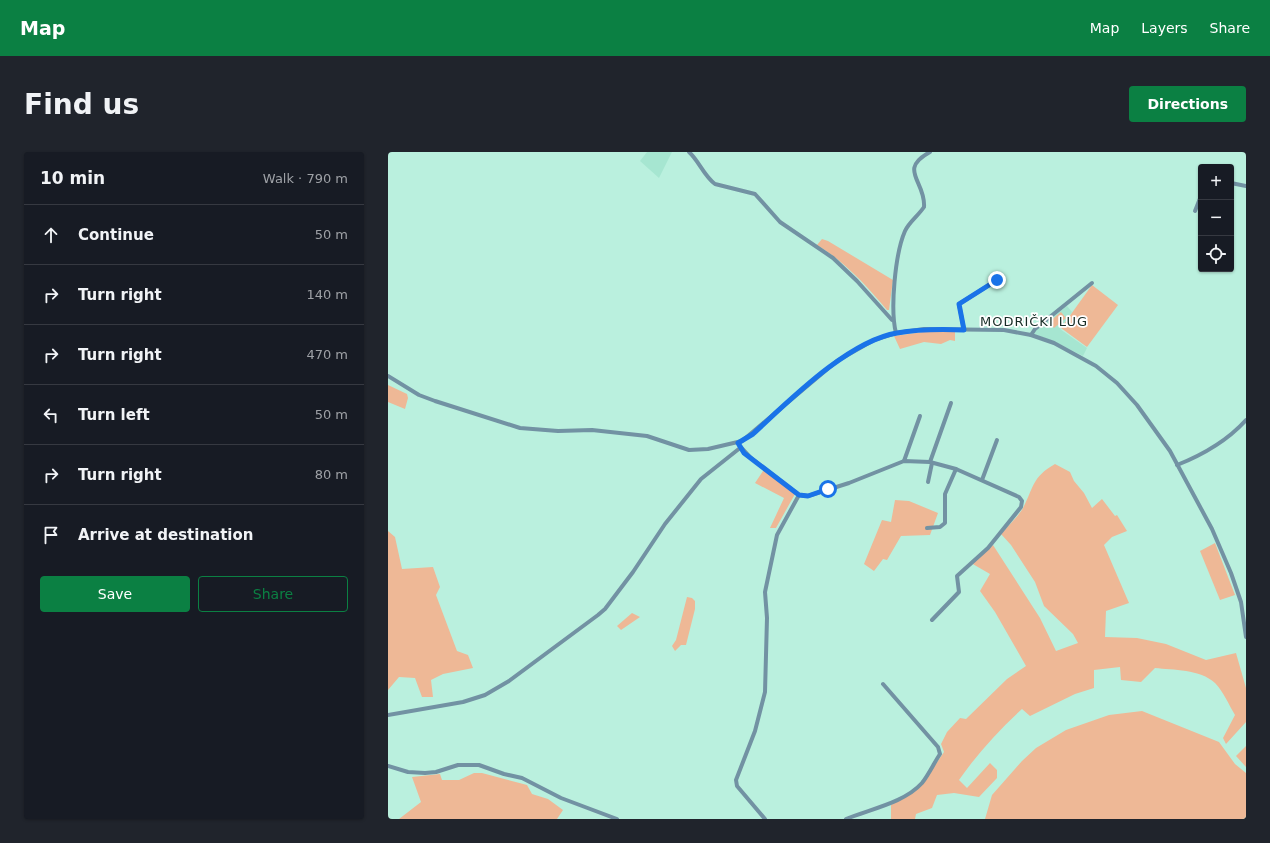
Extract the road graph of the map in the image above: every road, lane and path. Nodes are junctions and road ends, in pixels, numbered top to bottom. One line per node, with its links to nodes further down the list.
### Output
1 (689, 152): 9 (street)
2 (930, 152): 9 (street)
3 (1234, 184): 4 (street)
4 (1246, 186)
5 (1199, 200): 6 (street)
6 (1195, 211)
7 (997, 280): 10 (street)
8 (1092, 283): 12 (street)
9 (892, 320): 11 (street)
10 (964, 330): 11 (street); 12 (street)
11 (896, 333): 18 (street)
12 (1031, 335): 21 (street)
13 (388, 376): 18 (street)
14 (951, 403): 20 (street)
15 (920, 416): 19 (street)
16 (1246, 420): 21 (street)
17 (997, 440): 23 (street)
18 (739, 445): 25 (street); 30 (street)
19 (904, 460): 20 (street); 25 (street)
20 (931, 463): 22 (street); 24 (street)
21 (1177, 465): 28 (street)
22 (956, 469): 23 (street); 26 (street)
23 (982, 480): 27 (street)
24 (928, 482)
25 (799, 495): 33 (street)
26 (927, 528)
27 (932, 620)
28 (1246, 637)
29 (883, 684): 34 (street)
30 (388, 715)
31 (388, 766): 32 (street)
32 (617, 819)
33 (765, 819)
34 (846, 819)

